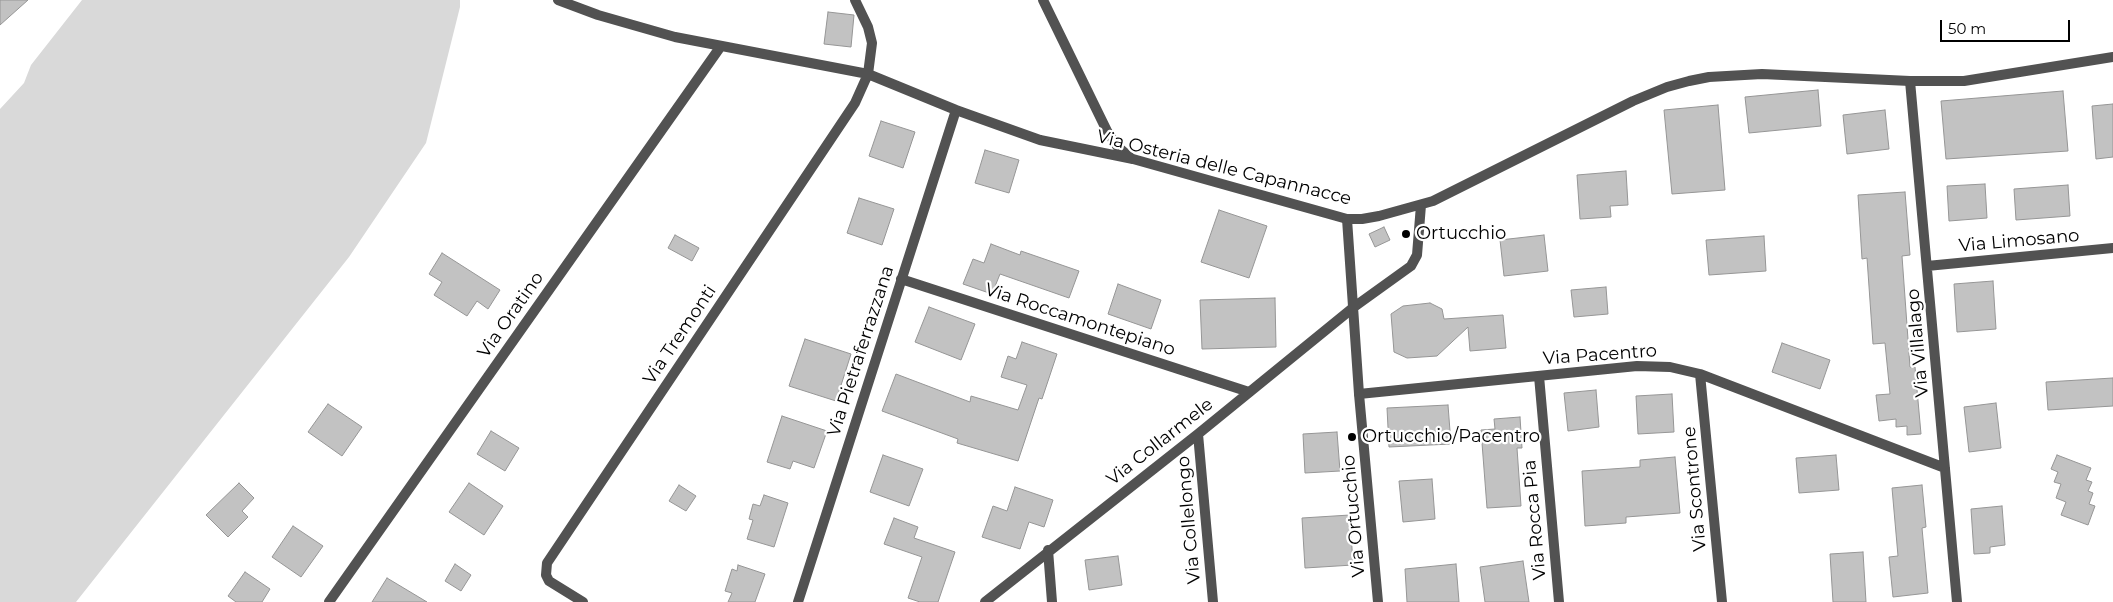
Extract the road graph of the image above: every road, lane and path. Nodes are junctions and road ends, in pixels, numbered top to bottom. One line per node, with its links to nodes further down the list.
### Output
1 (558, 0): 4 (street, Via Osteria delle Capannacce)
2 (855, 0): 6 (street)
3 (1043, 0): 9 (street)
4 (721, 46): 6 (street, Via Osteria delle Capannacce); 23 (street, Via Oratino)
5 (2113, 57): 7 (street, Via Osteria delle Capannacce)
6 (868, 74): 8 (street, Via Osteria delle Capannacce); 24 (street, Via Tremonti)
7 (1910, 81): 10 (street, Via Osteria delle Capannacce); 13 (street, Via Villalago)
8 (956, 110): 9 (street, Via Osteria delle Capannacce); 14 (street, Via Pietraferrazzana)
9 (1133, 159): 11 (street, Via Osteria delle Capannacce)
10 (1421, 206): 11 (street, Via Osteria delle Capannacce); 15 (street)
11 (1347, 219): 15 (street, Via Ortucchio)
12 (2113, 248): 13 (street, Via Limosano)
13 (1927, 266): 21 (street, Via Villalago)
14 (901, 279): 18 (street, Via Roccamontepiano); 25 (street, Via Pietraferrazzana)
15 (1354, 306): 18 (street, Via Collarmele); 19 (street, Via Ortucchio)
16 (1700, 374): 17 (street, Via Pacentro); 21 (street, Via Pacentro); 31 (street, Via Scontrone)
17 (1539, 376): 19 (street, Via Pacentro); 30 (street, Via Rocca Pia)
18 (1250, 392): 20 (street, Via Collarmele)
19 (1359, 394): 29 (street, Via Ortucchio)
20 (1198, 434): 22 (street, Via Collarmele); 28 (street, Via Collelongo)
21 (1945, 468): 32 (street, Via Villalago)
22 (1048, 550): 26 (street, Via Collarmele); 27 (street)
23 (329, 602)
24 (583, 602)
25 (798, 602)
26 (985, 602)
27 (1052, 602)
28 (1214, 602)
29 (1378, 602)
30 (1559, 602)
31 (1722, 602)
32 (1957, 602)

